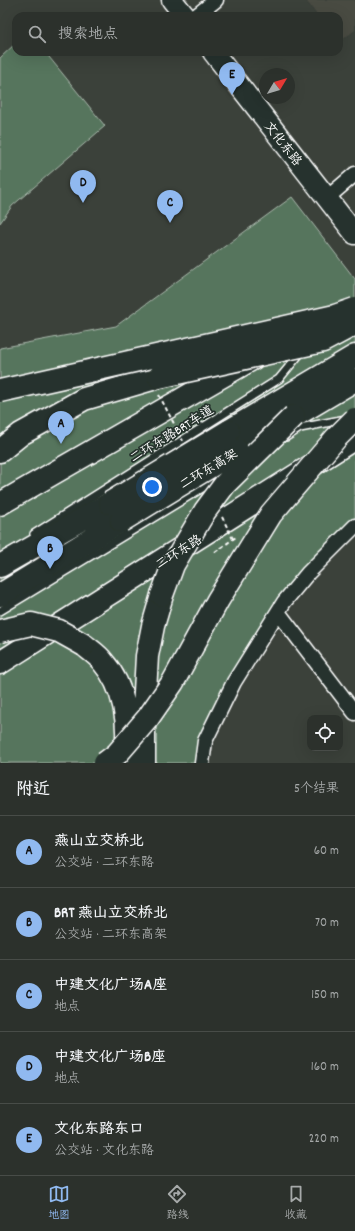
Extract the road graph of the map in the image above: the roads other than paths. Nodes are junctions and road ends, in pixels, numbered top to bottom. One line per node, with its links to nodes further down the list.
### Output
1 (172, 0): 3 (main road)
2 (216, 0): 4 (street)
3 (182, 12)
4 (201, 12)
5 (216, 56): 7 (main road, 文化东路)
6 (355, 174): 7 (street)
7 (327, 198): 8 (main road, 文化东路)
8 (355, 234)
9 (355, 299): 10 (highway)
10 (345, 310): 14 (highway, bridge); 19 (highway); 21 (lane, 二环东路BRT车道)
11 (355, 324): 18 (highway, bridge)
12 (355, 356): 22 (highway, 二环东高架, bridge)
13 (355, 380): 15 (highway, 二环东高架)
14 (0, 391)
15 (294, 416): 23 (highway, 二环东高架, bridge); 31 (highway, bridge)
16 (355, 418): 24 (lane); 29 (highway, bridge)
17 (355, 438): 27 (highway, 二环东路)
18 (0, 451)
19 (0, 504)
20 (355, 526): 25 (street)
21 (25, 540)
22 (0, 566)
23 (0, 595)
24 (0, 611)
25 (278, 612): 28 (street); 32 (street)
26 (0, 631): 30 (highway, bridge)
27 (2, 664)
28 (355, 713)
29 (105, 763)
30 (122, 763)
31 (144, 763)
32 (202, 763)

